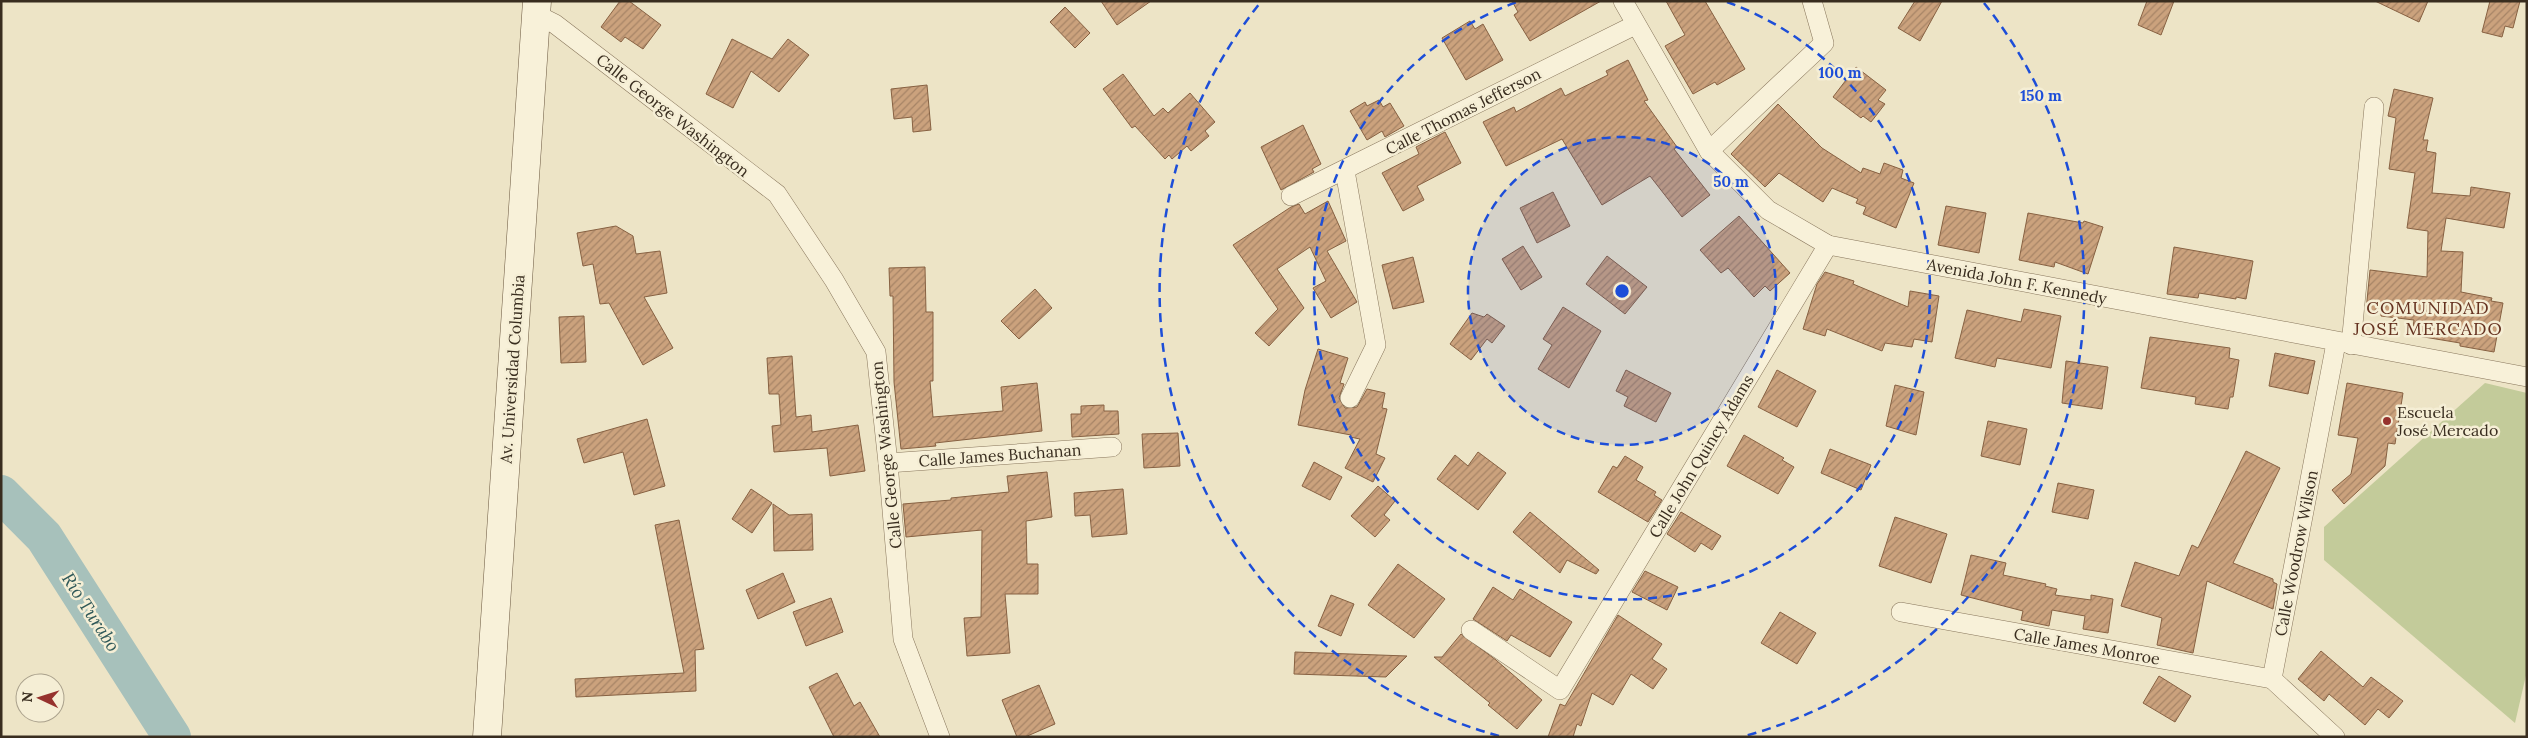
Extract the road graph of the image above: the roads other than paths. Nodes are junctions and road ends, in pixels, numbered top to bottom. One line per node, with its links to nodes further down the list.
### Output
1 (1623, 1): 4 (street, Avenida John F. Kennedy)
2 (1812, 1): 6 (street)
3 (537, 8): 14 (street, Calle George Washington); 18 (main road, Av. Universidad Columbia)
4 (1635, 25): 6 (street, Avenida John F. Kennedy); 7 (street, Calle Thomas Jefferson)
5 (2374, 107): 10 (street, Calle Woodrow Wilson)
6 (1709, 151): 9 (street, Avenida John F. Kennedy)
7 (1345, 171): 8 (street, Calle Thomas Jefferson); 12 (street)
8 (1291, 196)
9 (1828, 245): 10 (street, Avenida John F. Kennedy); 16 (street, Calle John Quincy Adams)
10 (2343, 344): 11 (street, Avenida John F. Kennedy); 17 (street, Calle Woodrow Wilson)
11 (2527, 378)
12 (1350, 398)
13 (1112, 448): 14 (street, Calle James Buchanan)
14 (888, 463): 19 (street, Calle George Washington)
15 (1901, 612): 17 (street, Calle James Monroe)
16 (1471, 630)
17 (2272, 679): 20 (street)
18 (487, 737)
19 (940, 737)
20 (2335, 737)

